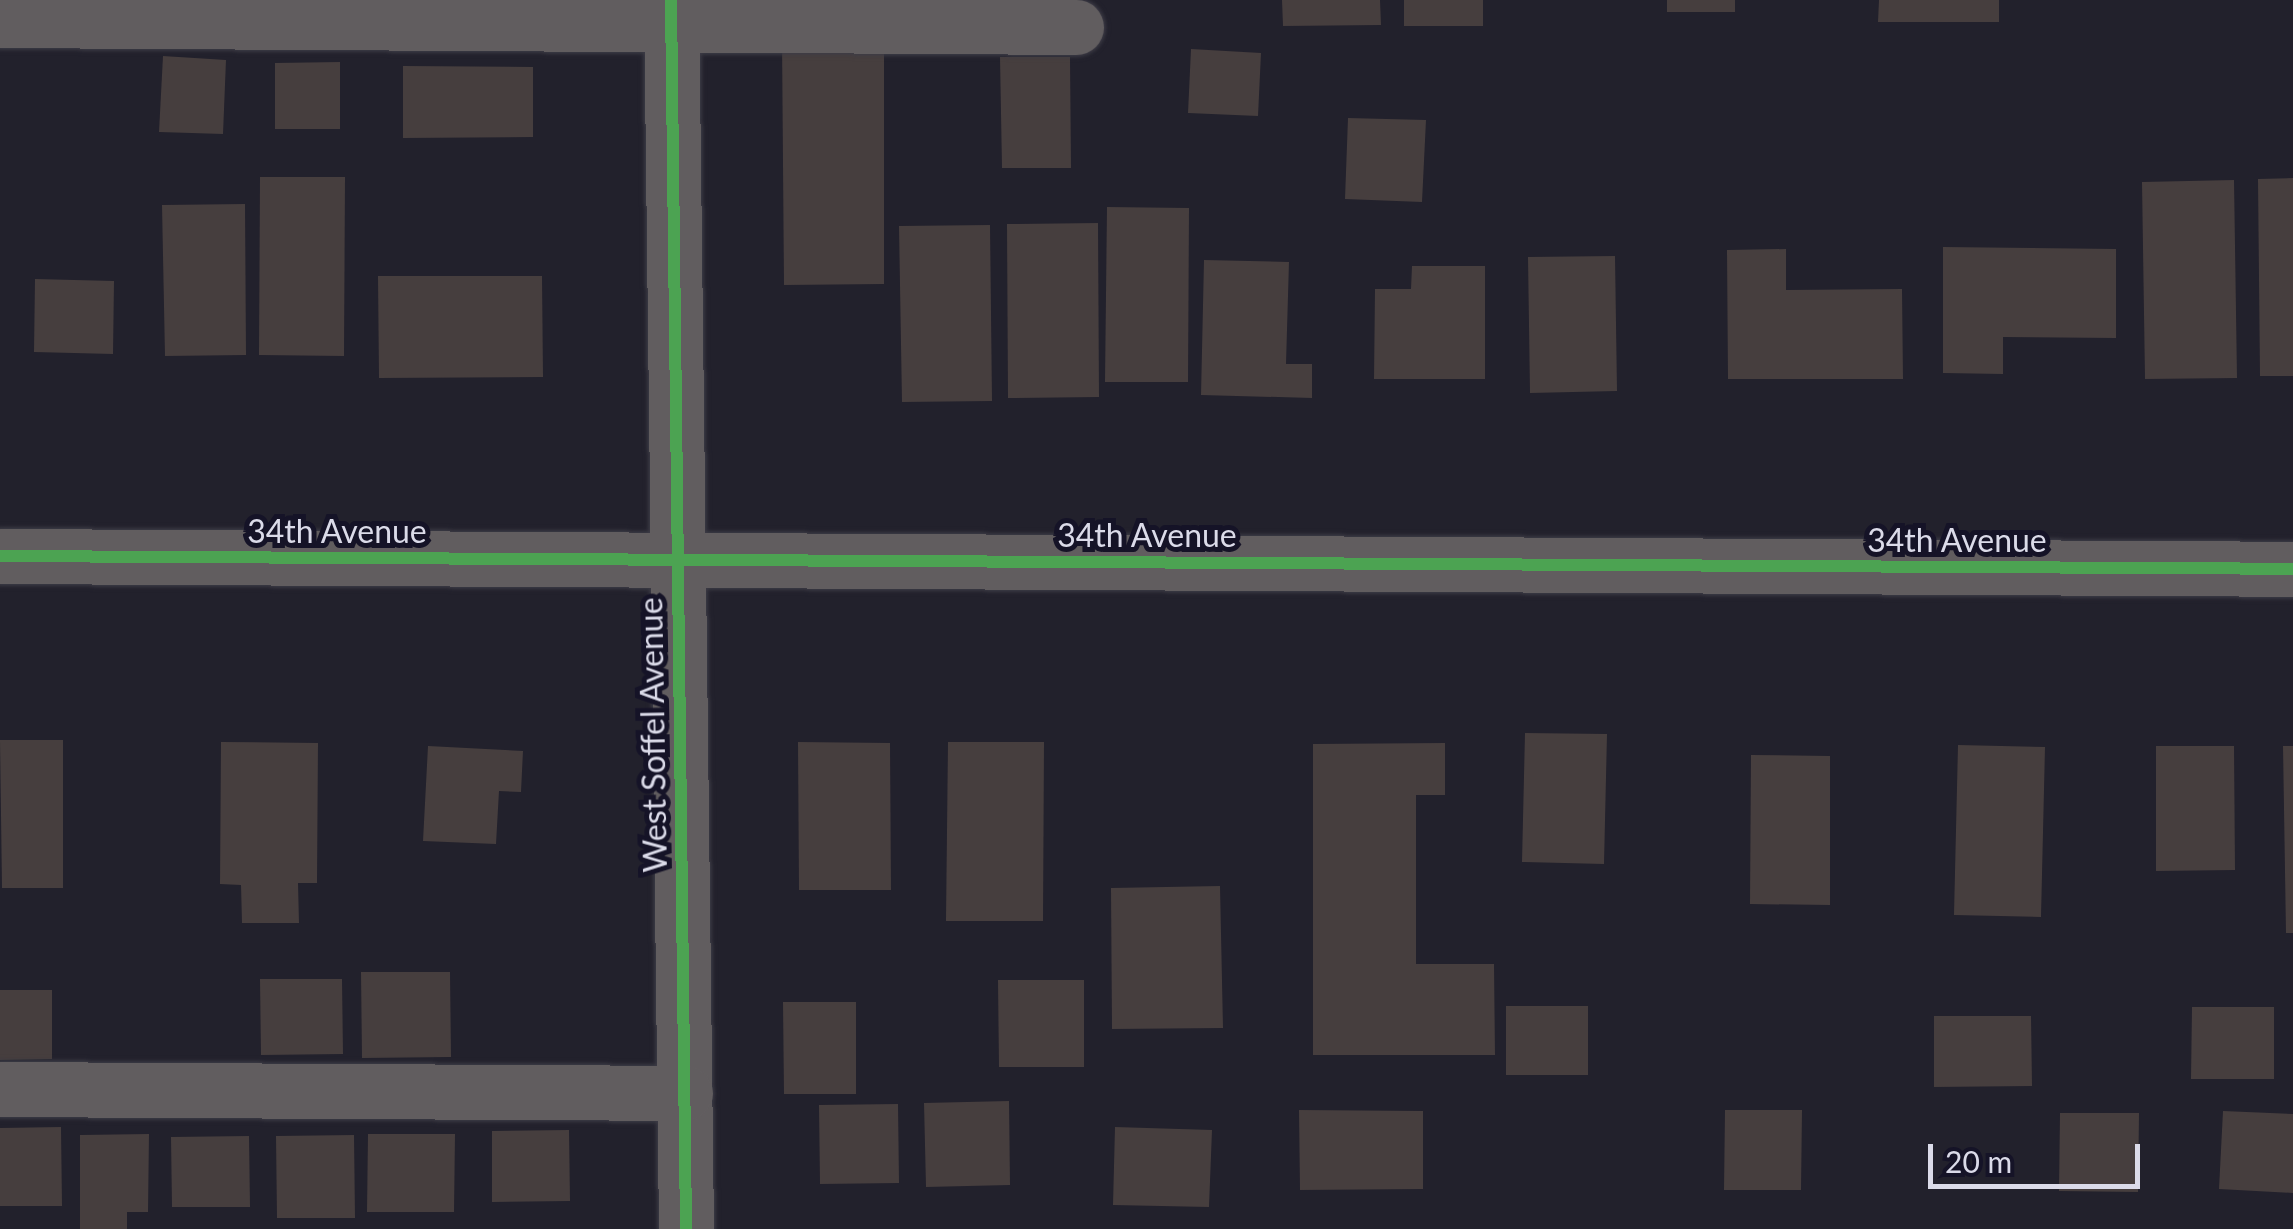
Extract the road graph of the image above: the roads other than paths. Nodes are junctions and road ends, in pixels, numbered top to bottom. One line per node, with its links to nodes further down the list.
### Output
1 (672, 12): 2 (street); 3 (street); 5 (street, West Soffel Avenue)
2 (0, 20)
3 (1076, 27)
4 (0, 556): 5 (street, 34th Avenue)
5 (678, 560): 6 (street, 34th Avenue); 8 (street, West Soffel Avenue)
6 (2293, 569)
7 (0, 1089): 8 (street)
8 (685, 1094): 9 (street, West Soffel Avenue)
9 (686, 1229)

